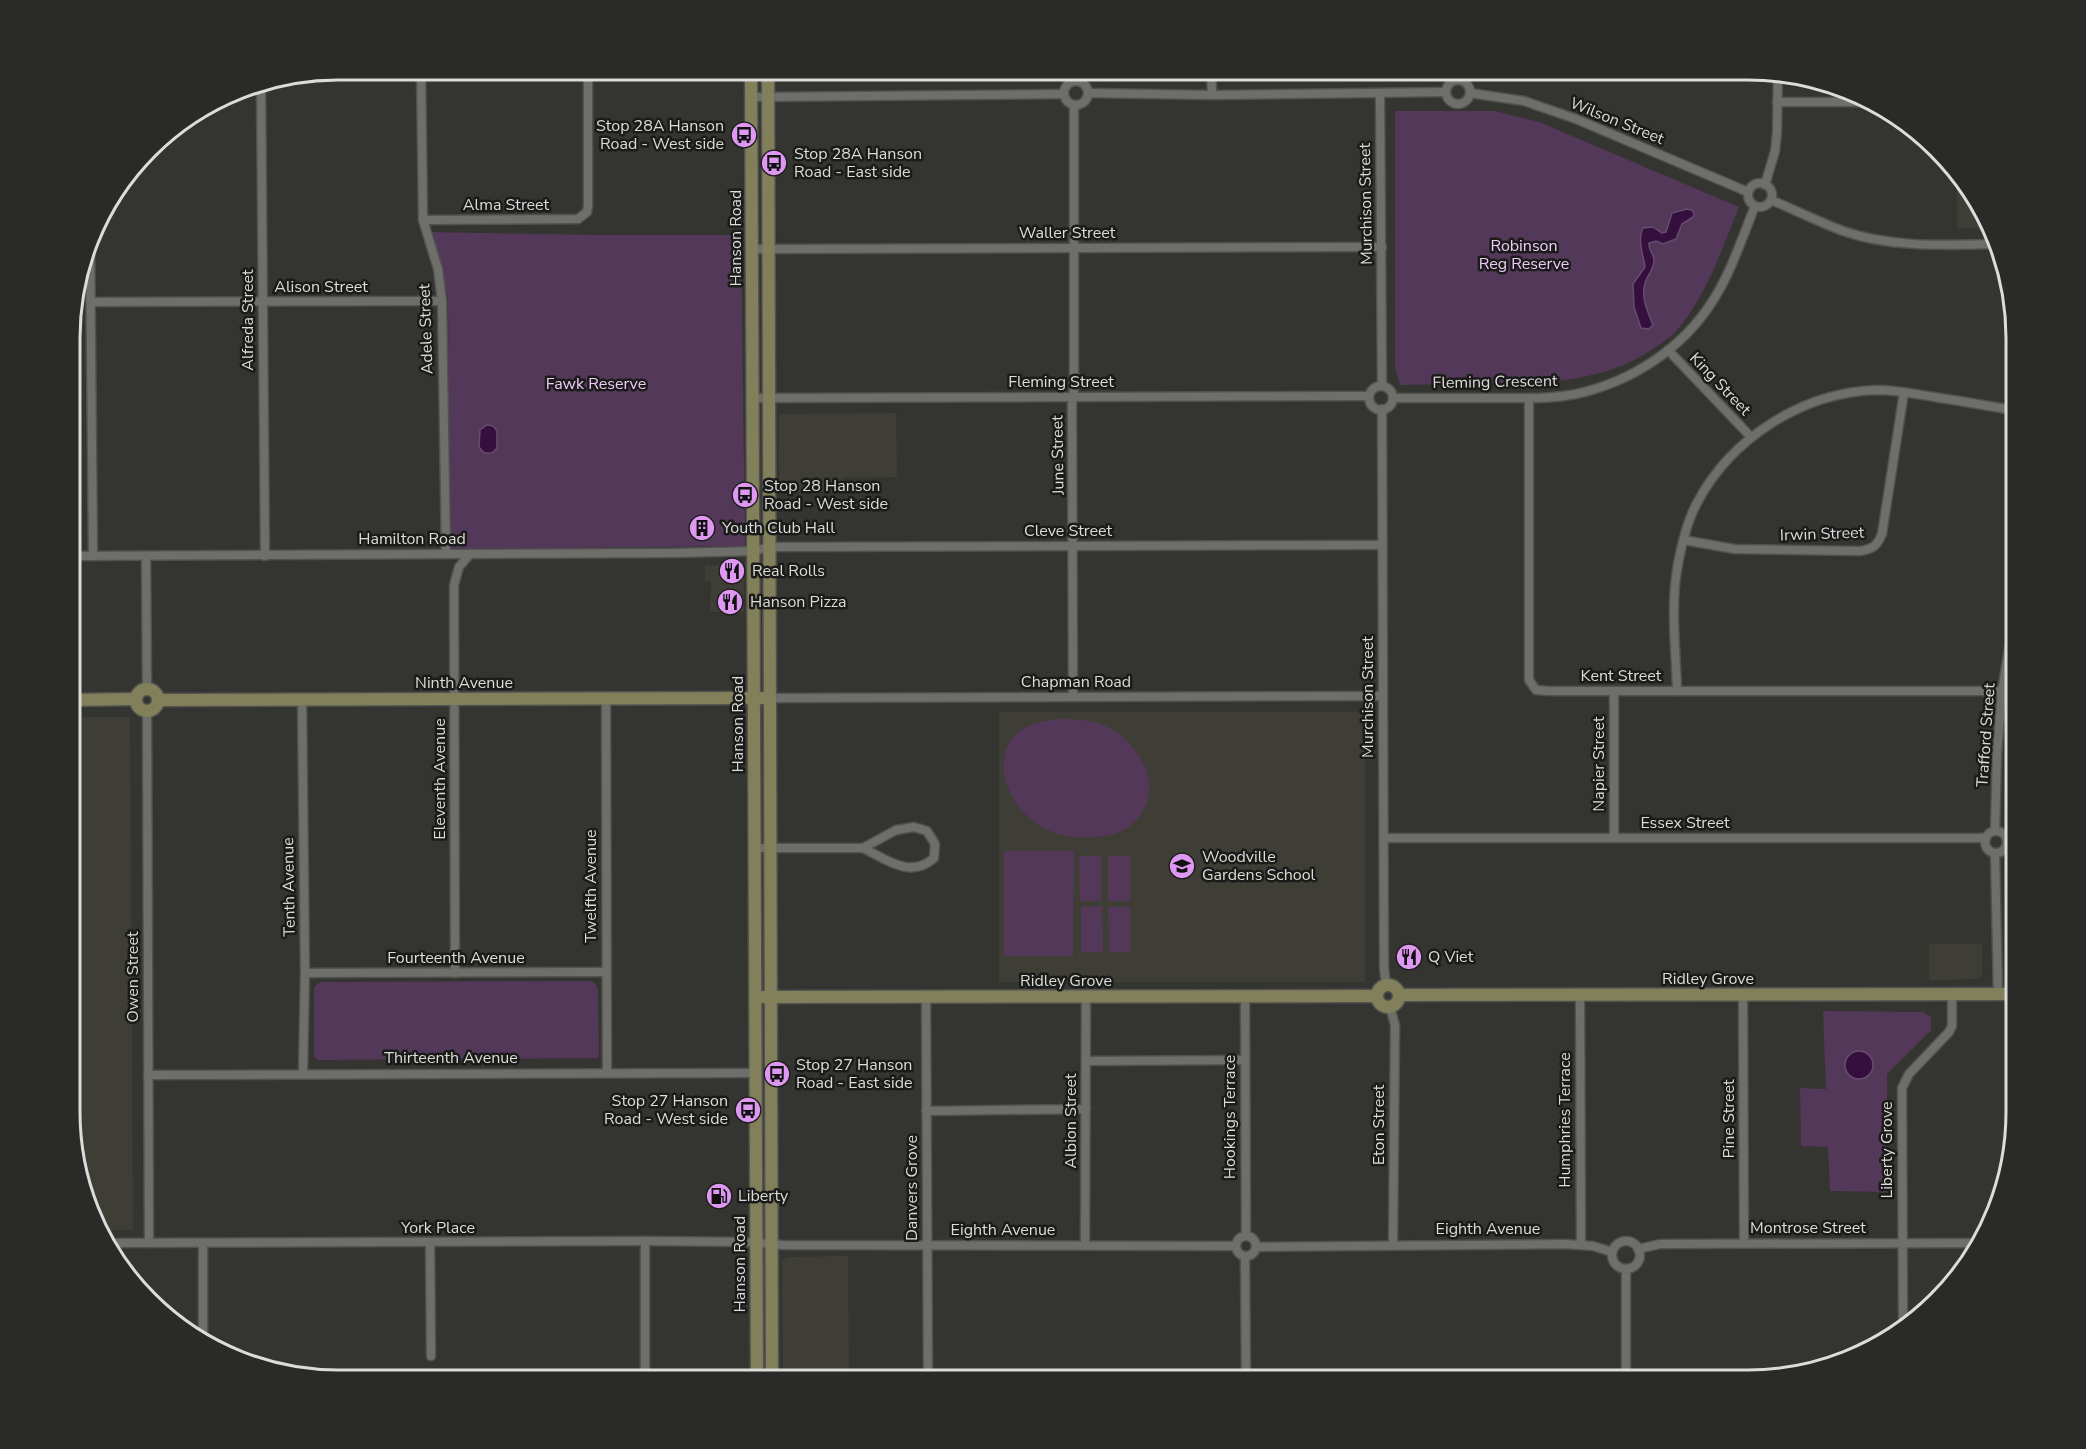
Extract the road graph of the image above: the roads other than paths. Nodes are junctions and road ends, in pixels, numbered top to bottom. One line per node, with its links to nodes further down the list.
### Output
1 (421, 80): 25 (street, Adele Street)
2 (588, 80): 25 (street, Alma Street)
3 (751, 80): 17 (main road, Hanson Road)
4 (768, 80): 16 (main road, Hanson Road)
5 (1211, 80): 15 (street)
6 (1457, 80): 10 (street); 12 (street)
7 (1077, 81): 11 (street); 13 (street)
8 (1778, 81): 18 (street)
9 (261, 91): 33 (street, Alfreda Street)
10 (1446, 92): 12 (street); 14 (street)
11 (1088, 93): 15 (street); 20 (street)
12 (1470, 93): 22 (street, Wilson Street)
13 (1064, 94): 16 (street); 20 (street)
14 (1380, 94): 15 (street); 27 (street, Murchison Street)
15 (1212, 95)
16 (768, 97): 17 (street); 30 (main road, Hanson Road)
17 (751, 98): 29 (main road, Hanson Road)
18 (1777, 102): 19 (street); 21 (street)
19 (1854, 102)
20 (1074, 105): 28 (street, June Street)
21 (1765, 185): 22 (street); 23 (street)
22 (1748, 192): 24 (street)
23 (1771, 200): 24 (street); 26 (street)
24 (1755, 206): 35 (street, Fleming Crescent)
25 (423, 220): 34 (street, Adele Street)
26 (1989, 244)
27 (1382, 247): 28 (street, Waller Street); 36 (street, Murchison Street)
28 (1074, 248): 30 (street, Waller Street); 39 (street, June Street)
29 (752, 249): 30 (street, Waller Street); 40 (main road, Hanson Road)
30 (768, 250): 43 (main road, Hanson Road)
31 (91, 262): 32 (street)
32 (92, 302): 33 (street, Alison Street); 56 (street)
33 (263, 302): 34 (street, Alison Street); 54 (street, Alfreda Street)
34 (442, 302): 52 (street, Adele Street)
35 (1668, 350): 42 (street, Fleming Crescent); 46 (street, King Street)
36 (1382, 386): 38 (street); 41 (street)
37 (1904, 392): 45 (street); 46 (street); 47 (street, Irwin Street)
38 (1370, 396): 39 (street, Fleming Street); 44 (street)
39 (1073, 397): 43 (street, Fleming Street); 49 (street, June Street)
40 (753, 398): 43 (street, Fleming Street); 51 (main road, Hanson Road)
41 (1393, 398): 42 (street, Fleming Crescent); 44 (street)
42 (1529, 398): 60 (street, Kent Street)
43 (769, 399): 50 (main road, Hanson Road)
44 (1382, 409): 48 (street, Murchison Street)
45 (2006, 409)
46 (1751, 437): 47 (street)
47 (1684, 540): 61 (street)
48 (1382, 545): 49 (street, Cleve Street); 63 (street, Murchison Street)
49 (1073, 546): 50 (street, Cleve Street); 64 (street, June Street)
50 (769, 547): 51 (street, Cleve Street); 66 (main road, Hanson Road)
51 (754, 551): 53 (street, Hamilton Road); 65 (main road, Hanson Road)
52 (446, 554): 53 (street, Hamilton Road); 54 (street, Hamilton Road)
53 (470, 554): 68 (street, Eleventh Avenue)
54 (265, 555): 57 (street, Hamilton Road)
55 (80, 556): 56 (street, Hamilton Road)
56 (93, 556): 57 (street, Hamilton Road)
57 (146, 557): 59 (street)
58 (2006, 668): 62 (street, Trafford Street)
59 (147, 689): 67 (main road); 71 (main road)
60 (1614, 691): 61 (street, Kent Street); 76 (street, Napier Street)
61 (1677, 691): 62 (street, Kent Street)
62 (2002, 692): 74 (street, Trafford Street)
63 (1382, 696): 64 (street, Chapman Road); 75 (street, Murchison Street)
64 (1073, 697): 66 (street, Chapman Road)
65 (754, 698): 66 (main road, Ninth Avenue); 69 (main road, Ninth Avenue); 79 (main road, Hanson Road)
66 (769, 698): 80 (main road, Hanson Road)
67 (136, 699): 70 (main road); 73 (main road)
68 (455, 699): 69 (main road, Ninth Avenue); 72 (main road, Ninth Avenue); 85 (street, Eleventh Avenue)
69 (606, 699): 83 (street, Twelfth Avenue)
70 (80, 700)
71 (158, 700): 72 (main road, Ninth Avenue); 73 (main road)
72 (302, 700): 84 (street, Tenth Avenue)
73 (147, 711): 105 (street, Owen Street)
74 (1995, 831): 77 (street); 78 (street)
75 (1383, 838): 76 (street, Essex Street); 86 (street, Murchison Street)
76 (1614, 838): 77 (street, Essex Street)
77 (1986, 838): 82 (street)
78 (2006, 845): 82 (street)
79 (755, 848): 80 (street); 94 (main road, Hanson Road)
80 (770, 848): 81 (street); 95 (main road, Hanson Road)
81 (863, 848): 81 (street)
82 (1995, 853): 87 (street)
83 (606, 972): 85 (street, Fourteenth Avenue); 102 (street, Twelfth Avenue)
84 (305, 973): 85 (street, Fourteenth Avenue); 103 (street, Tenth Avenue)
85 (455, 973)
86 (1386, 984): 89 (main road); 93 (main road)
87 (1998, 994): 88 (main road, Ridley Grove); 92 (main road, Ridley Grove)
88 (2006, 994)
89 (1400, 995): 90 (main road, Ridley Grove); 99 (main road)
90 (1580, 995): 91 (main road, Ridley Grove); 120 (street, Humphries Terrace)
91 (1743, 995): 92 (main road, Ridley Grove); 111 (street, Pine Street)
92 (1952, 995): 117 (street, Liberty Grove)
93 (1377, 996): 97 (main road, Ridley Grove); 99 (main road)
94 (756, 997): 95 (main road, Ridley Grove); 104 (main road, Hanson Road)
95 (770, 997): 96 (main road, Ridley Grove); 106 (main road, Hanson Road)
96 (926, 997): 98 (main road, Ridley Grove); 108 (street, Danvers Grove)
97 (1245, 997): 98 (main road, Ridley Grove); 100 (street, Hookings Terrace)
98 (1086, 998): 101 (street, Albion Street)
99 (1390, 1007): 123 (street, Eton Street)
100 (1245, 1060): 101 (street); 109 (street, Hookings Terrace)
101 (1086, 1061): 107 (street, Albion Street)
102 (607, 1072): 103 (street, Thirteenth Avenue); 104 (street, Thirteenth Avenue)
103 (303, 1073): 105 (street, Thirteenth Avenue)
104 (755, 1073): 106 (main road); 116 (main road, Hanson Road)
105 (148, 1075): 113 (street, Owen Street)
106 (771, 1081): 121 (main road, Hanson Road)
107 (1086, 1109): 108 (street); 119 (street, Albion Street)
108 (926, 1111): 122 (street, Danvers Grove)
109 (1246, 1236): 124 (street); 125 (street)
110 (645, 1241): 115 (street, York Place); 116 (street, York Place); 133 (street)
111 (1744, 1242): 117 (street, Montrose Street); 126 (street, Montrose Street)
112 (116, 1243): 113 (street, York Place)
113 (149, 1243): 114 (street, York Place)
114 (204, 1243): 115 (street, York Place); 131 (street)
115 (430, 1243): 132 (street)
116 (757, 1243): 121 (street, York Place); 134 (main road, Hanson Road)
117 (1903, 1243): 118 (street, Montrose Street); 130 (street, Liberty Grove)
118 (1970, 1243)
119 (1085, 1244): 122 (street, Eighth Avenue); 124 (street, Eighth Avenue)
120 (1581, 1244): 123 (street, Eighth Avenue); 127 (street, Eighth Avenue)
121 (771, 1245): 122 (street, Eighth Avenue); 135 (main road, Hanson Road)
122 (927, 1245): 136 (street, Danvers Grove)
123 (1393, 1245): 125 (street, Eighth Avenue)
124 (1236, 1246): 128 (street)
125 (1256, 1247): 128 (street)
126 (1638, 1249): 127 (street); 129 (street)
127 (1612, 1252): 129 (street)
128 (1245, 1256): 137 (street)
129 (1626, 1269): 138 (street)
130 (1903, 1318)
131 (203, 1332)
132 (431, 1356)
133 (645, 1370)
134 (757, 1370)
135 (772, 1370)
136 (928, 1370)
137 (1246, 1370)
138 (1626, 1370)

